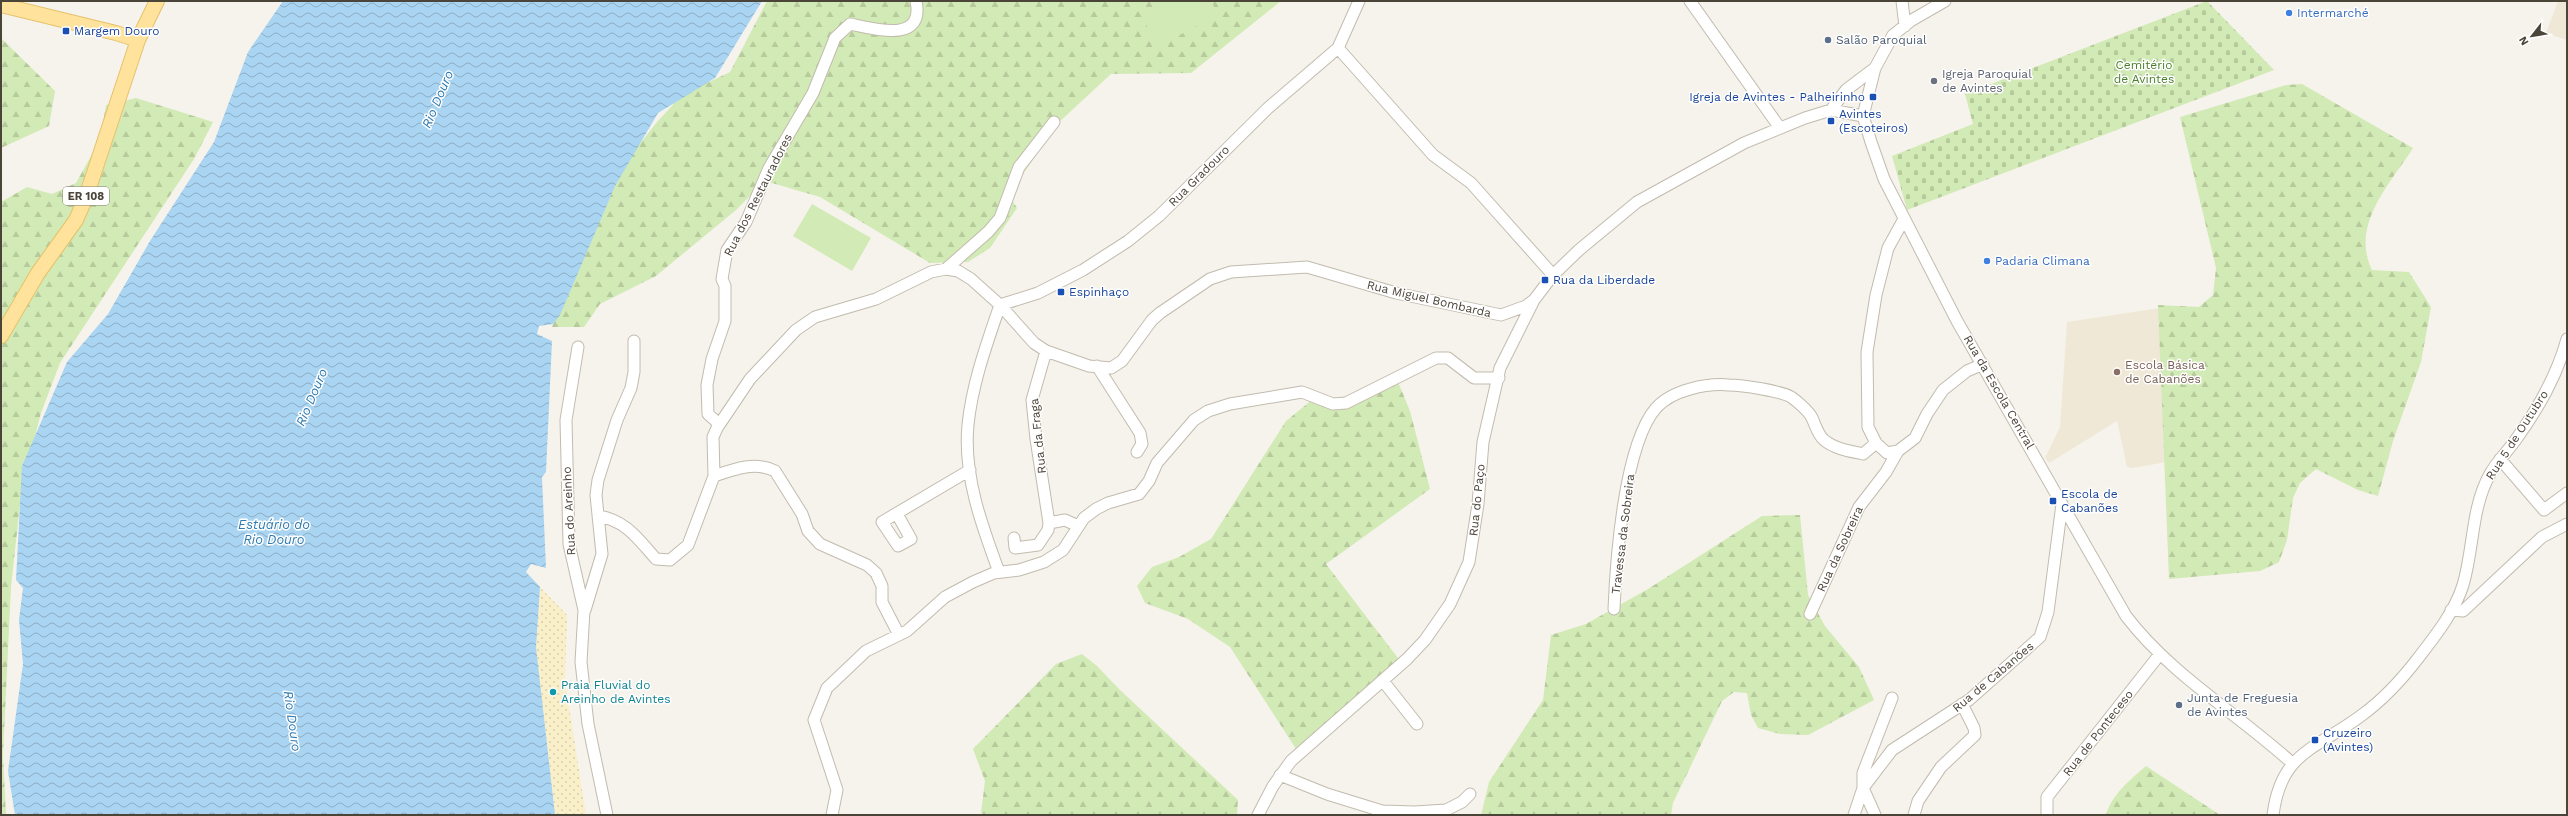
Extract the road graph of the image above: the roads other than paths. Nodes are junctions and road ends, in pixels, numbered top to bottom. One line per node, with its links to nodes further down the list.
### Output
1 (157, 1): 9 (main road, ER 108)
2 (916, 1): 29 (street, Rua dos Restauradores)
3 (1359, 1): 10 (street, Rua Gradouro)
4 (1690, 1): 15 (street)
5 (1902, 1): 8 (street)
6 (1945, 1): 8 (street)
7 (1, 5): 9 (main road)
8 (1905, 26): 11 (street)
9 (138, 40): 21 (main road, ER 108)
10 (1338, 48): 18 (street); 20 (street, Rua Gradouro)
11 (1875, 68): 12 (street); 13 (street)
12 (1831, 110): 13 (street); 15 (street, Rua Miguel Bombarda)
13 (1863, 116): 16 (street, Rua da Escola Central)
14 (1054, 122): 17 (street)
15 (1780, 128): 18 (street, Rua Miguel Bombarda)
16 (1904, 219): 26 (street, Rua da Escola Central); 30 (street)
17 (946, 269): 20 (street, Rua Miguel Bombarda); 29 (street)
18 (1552, 275): 19 (street, Rua Miguel Bombarda)
19 (1534, 300): 27 (street, Rua Miguel Bombarda); 28 (street, Rua do Paço)
20 (1000, 305): 25 (street, Rua Miguel Bombarda); 34 (street)
21 (1, 336)
22 (2567, 339): 33 (street, Rua 5 de Outubro)
23 (634, 341): 39 (street)
24 (578, 347): 45 (street, Rua do Areinho)
25 (1046, 351): 27 (street, Rua Miguel Bombarda); 40 (street, Rua da Fraga)
26 (1983, 364): 31 (street, Rua da Sobreira); 37 (street, Rua da Escola Central)
27 (1098, 366): 32 (street)
28 (1499, 378): 42 (street); 51 (street, Rua do Paço)
29 (719, 424): 35 (street)
30 (1876, 443): 31 (street); 46 (street, Travessa da Sobreira)
31 (1898, 451): 48 (street, Rua da Sobreira)
32 (1136, 452)
33 (2500, 459): 36 (street); 47 (street, Rua 5 de Outubro)
34 (970, 470): 38 (street); 44 (street)
35 (714, 476): 39 (street); 49 (street)
36 (2567, 493)
37 (2062, 504): 50 (street, Rua da Escola Central); 53 (street, Rua de Cabanões)
38 (897, 514)
39 (598, 516): 45 (street)
40 (1050, 523): 42 (street); 43 (street)
41 (2567, 524): 47 (street)
42 (1078, 526): 44 (street)
43 (1014, 538)
44 (999, 572): 49 (street)
45 (584, 610): 61 (street, Rua do Areinho)
46 (1614, 610)
47 (2452, 610): 56 (street, Rua 5 de Outubro)
48 (1810, 614)
49 (898, 634): 62 (street)
50 (2160, 654): 55 (street, Rua da Escola Central); 67 (street, Rua de Ponteceso)
51 (1383, 681): 54 (street); 58 (street, Rua do Paço)
52 (1892, 698): 59 (street, Rua de Cabanões)
53 (1962, 704): 59 (street, Rua de Cabanões); 66 (street)
54 (1417, 724)
55 (2276, 748): 56 (street, Rua da Escola Central); 57 (street)
56 (2292, 762): 57 (street, Rua 5 de Outubro)
57 (2284, 774): 68 (street, Rua 5 de Outubro)
58 (1280, 775): 60 (street); 63 (street, Rua do Paço)
59 (1863, 788): 64 (street, Rua de Cabanões); 65 (street)
60 (1470, 794)
61 (607, 815)
62 (832, 815)
63 (1258, 815)
64 (1854, 815)
65 (1876, 815)
66 (1914, 815)
67 (2047, 815)
68 (2274, 815)

